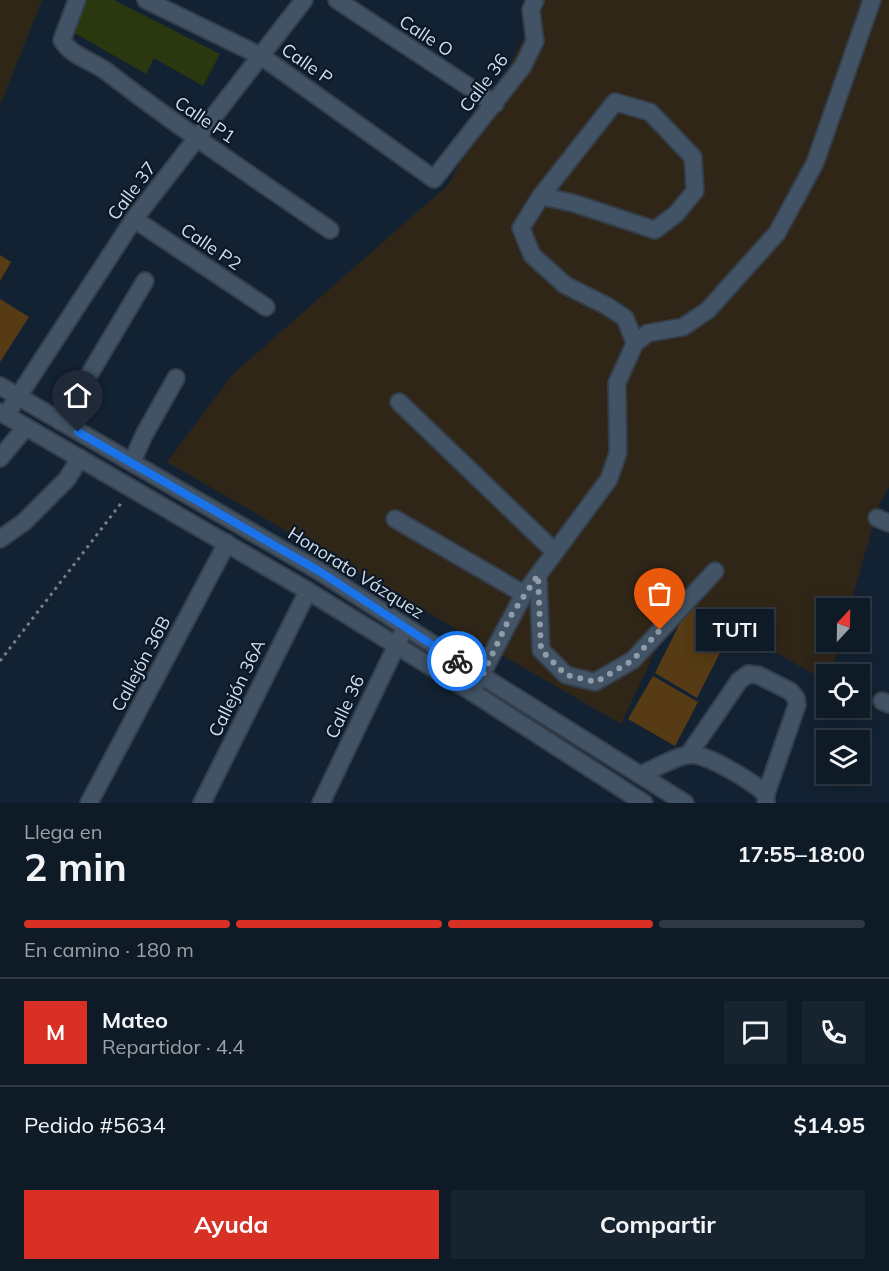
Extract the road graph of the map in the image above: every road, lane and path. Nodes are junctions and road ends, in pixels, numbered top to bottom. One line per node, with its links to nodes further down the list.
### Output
1 (77, 0): 9 (street, Calle P1)
2 (146, 0): 7 (street, Calle P)
3 (304, 0): 7 (street, Calle 37)
4 (337, 0): 8 (street, Calle O)
5 (872, 0): 16 (street)
6 (529, 3): 8 (street, Calle 36)
7 (261, 56): 9 (street, Calle 37); 10 (street, Calle P)
8 (495, 104): 10 (street, Calle 36)
9 (198, 138): 12 (street, Calle 37); 13 (street, Calle P1)
10 (434, 179)
11 (541, 196): 11 (street); 16 (street)
12 (134, 219): 15 (street, Calle P2); 19 (street, Calle 37)
13 (330, 230)
14 (145, 281): 22 (street)
15 (266, 307)
16 (635, 343): 32 (street)
17 (176, 378): 26 (street)
18 (0, 386): 19 (street, Honorato Vázquez)
19 (18, 397): 21 (street, Calle 37); 22 (street, Honorato Vázquez)
20 (399, 402): 32 (street)
21 (2, 413): 23 (street)
22 (60, 422): 26 (street, Honorato Vázquez)
23 (26, 427): 24 (street); 25 (street)
24 (0, 458)
25 (80, 458): 27 (street); 30 (street)
26 (132, 462): 28 (street, Honorato Vázquez)
27 (132, 489): 31 (street); 39 (path)
28 (227, 517): 31 (street, Callejón 36B); 37 (street, Honorato Vázquez)
29 (395, 519): 36 (street)
30 (0, 539)
31 (221, 539): 35 (street); 45 (street, Callejón 36B)
32 (555, 552): 34 (street)
33 (715, 571): 34 (street)
34 (538, 575): 36 (street)
35 (308, 591): 38 (street); 46 (street, Callejón 36A)
36 (524, 594): 40 (street)
37 (405, 627): 38 (street, Calle 36); 40 (street, Honorato Vázquez)
38 (396, 646): 41 (street); 47 (street, Calle 36)
39 (0, 661)
40 (482, 676): 41 (street); 43 (street, Honorato Vázquez)
41 (472, 692): 48 (street)
42 (689, 754): 43 (street); 44 (street); 44 (street)
43 (640, 775): 49 (street, Honorato Vázquez)
44 (766, 799)
45 (89, 803)
46 (202, 803)
47 (321, 803)
48 (644, 803)
49 (685, 803)

